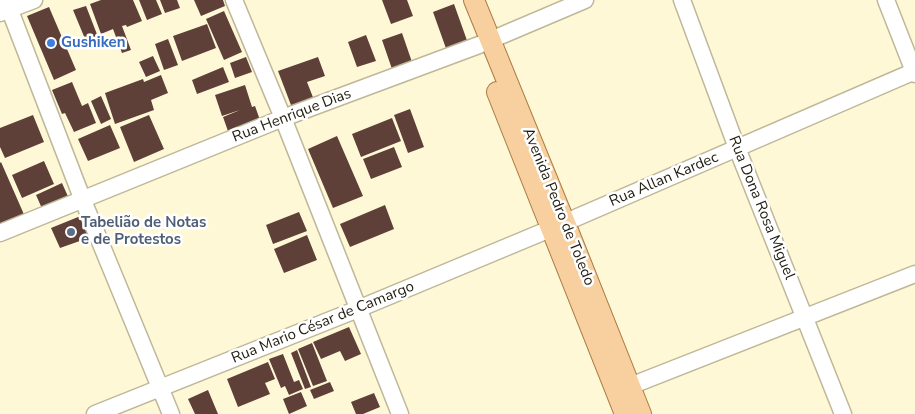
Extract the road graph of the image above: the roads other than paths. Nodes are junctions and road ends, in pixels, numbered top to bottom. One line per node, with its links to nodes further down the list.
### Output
1 (34, 0): 8 (street)
2 (234, 0): 11 (street)
3 (460, 0): 9 (main road, Avenida Pedro de Toledo)
4 (474, 0): 9 (main road, Avenida Pedro de Toledo)
5 (585, 0): 9 (street, Rua Henrique Dias)
6 (682, 0): 12 (street, Rua Dona Rosa Miguel)
7 (886, 0): 10 (street)
8 (5, 8): 13 (street)
9 (484, 43): 11 (street, Rua Henrique Dias); 14 (main road, Avenida Pedro de Toledo)
10 (915, 72): 12 (street, Rua Allan Kardec)
11 (283, 118): 13 (street, Rua Henrique Dias); 17 (street)
12 (737, 148): 14 (street, Rua Allan Kardec); 18 (street, Rua Dona Rosa Miguel)
13 (82, 198): 15 (street, Rua Henrique Dias); 19 (street)
14 (558, 226): 17 (street, Rua Mario César de Camargo); 20 (main road, Avenida Pedro de Toledo)
15 (0, 233)
16 (915, 274): 18 (street)
17 (358, 309): 19 (street, Rua Mario César de Camargo); 23 (street)
18 (806, 318): 20 (street); 26 (street, Rua Dona Rosa Miguel)
19 (160, 388): 21 (street, Rua Mario César de Camargo); 22 (street)
20 (623, 389): 24 (main road, Avenida Pedro de Toledo); 25 (main road, Avenida Pedro de Toledo)
21 (95, 414)
22 (171, 414)
23 (400, 414)
24 (624, 414)
25 (641, 414)
26 (843, 414)

